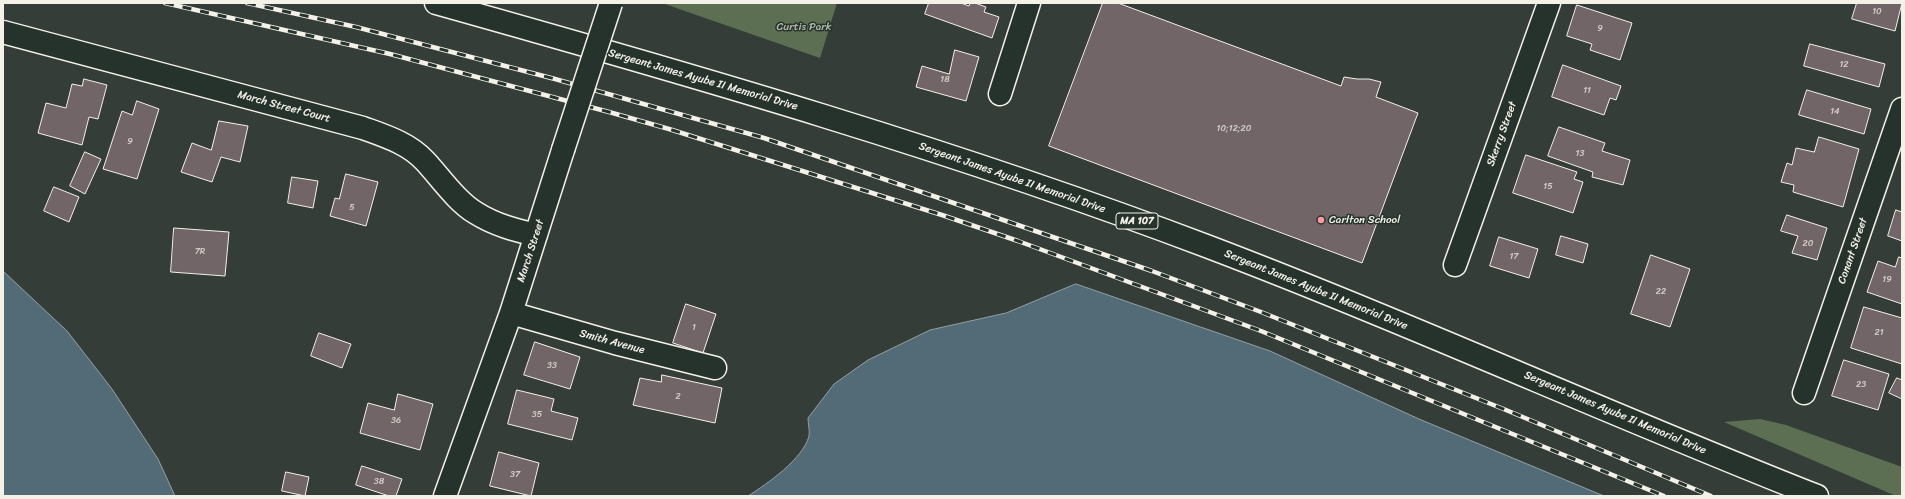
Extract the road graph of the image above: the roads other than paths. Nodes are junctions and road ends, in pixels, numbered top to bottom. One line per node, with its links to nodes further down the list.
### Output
1 (436, 3): 14 (street, Sergeant James Ayube II Memorial Drive / MA 107)
2 (611, 3): 8 (street, March Street, bridge)
3 (1029, 3): 6 (street)
4 (1549, 3): 9 (street, Skerry Street)
5 (3, 32): 8 (street, March Street Court)
6 (1000, 94)
7 (1902, 109): 12 (street, Conant Street)
8 (536, 235): 10 (street, March Street)
9 (1455, 265)
10 (511, 313): 11 (street, Smith Avenue); 13 (street, March Street)
11 (715, 368)
12 (1804, 393)
13 (444, 496)
14 (1817, 496)

